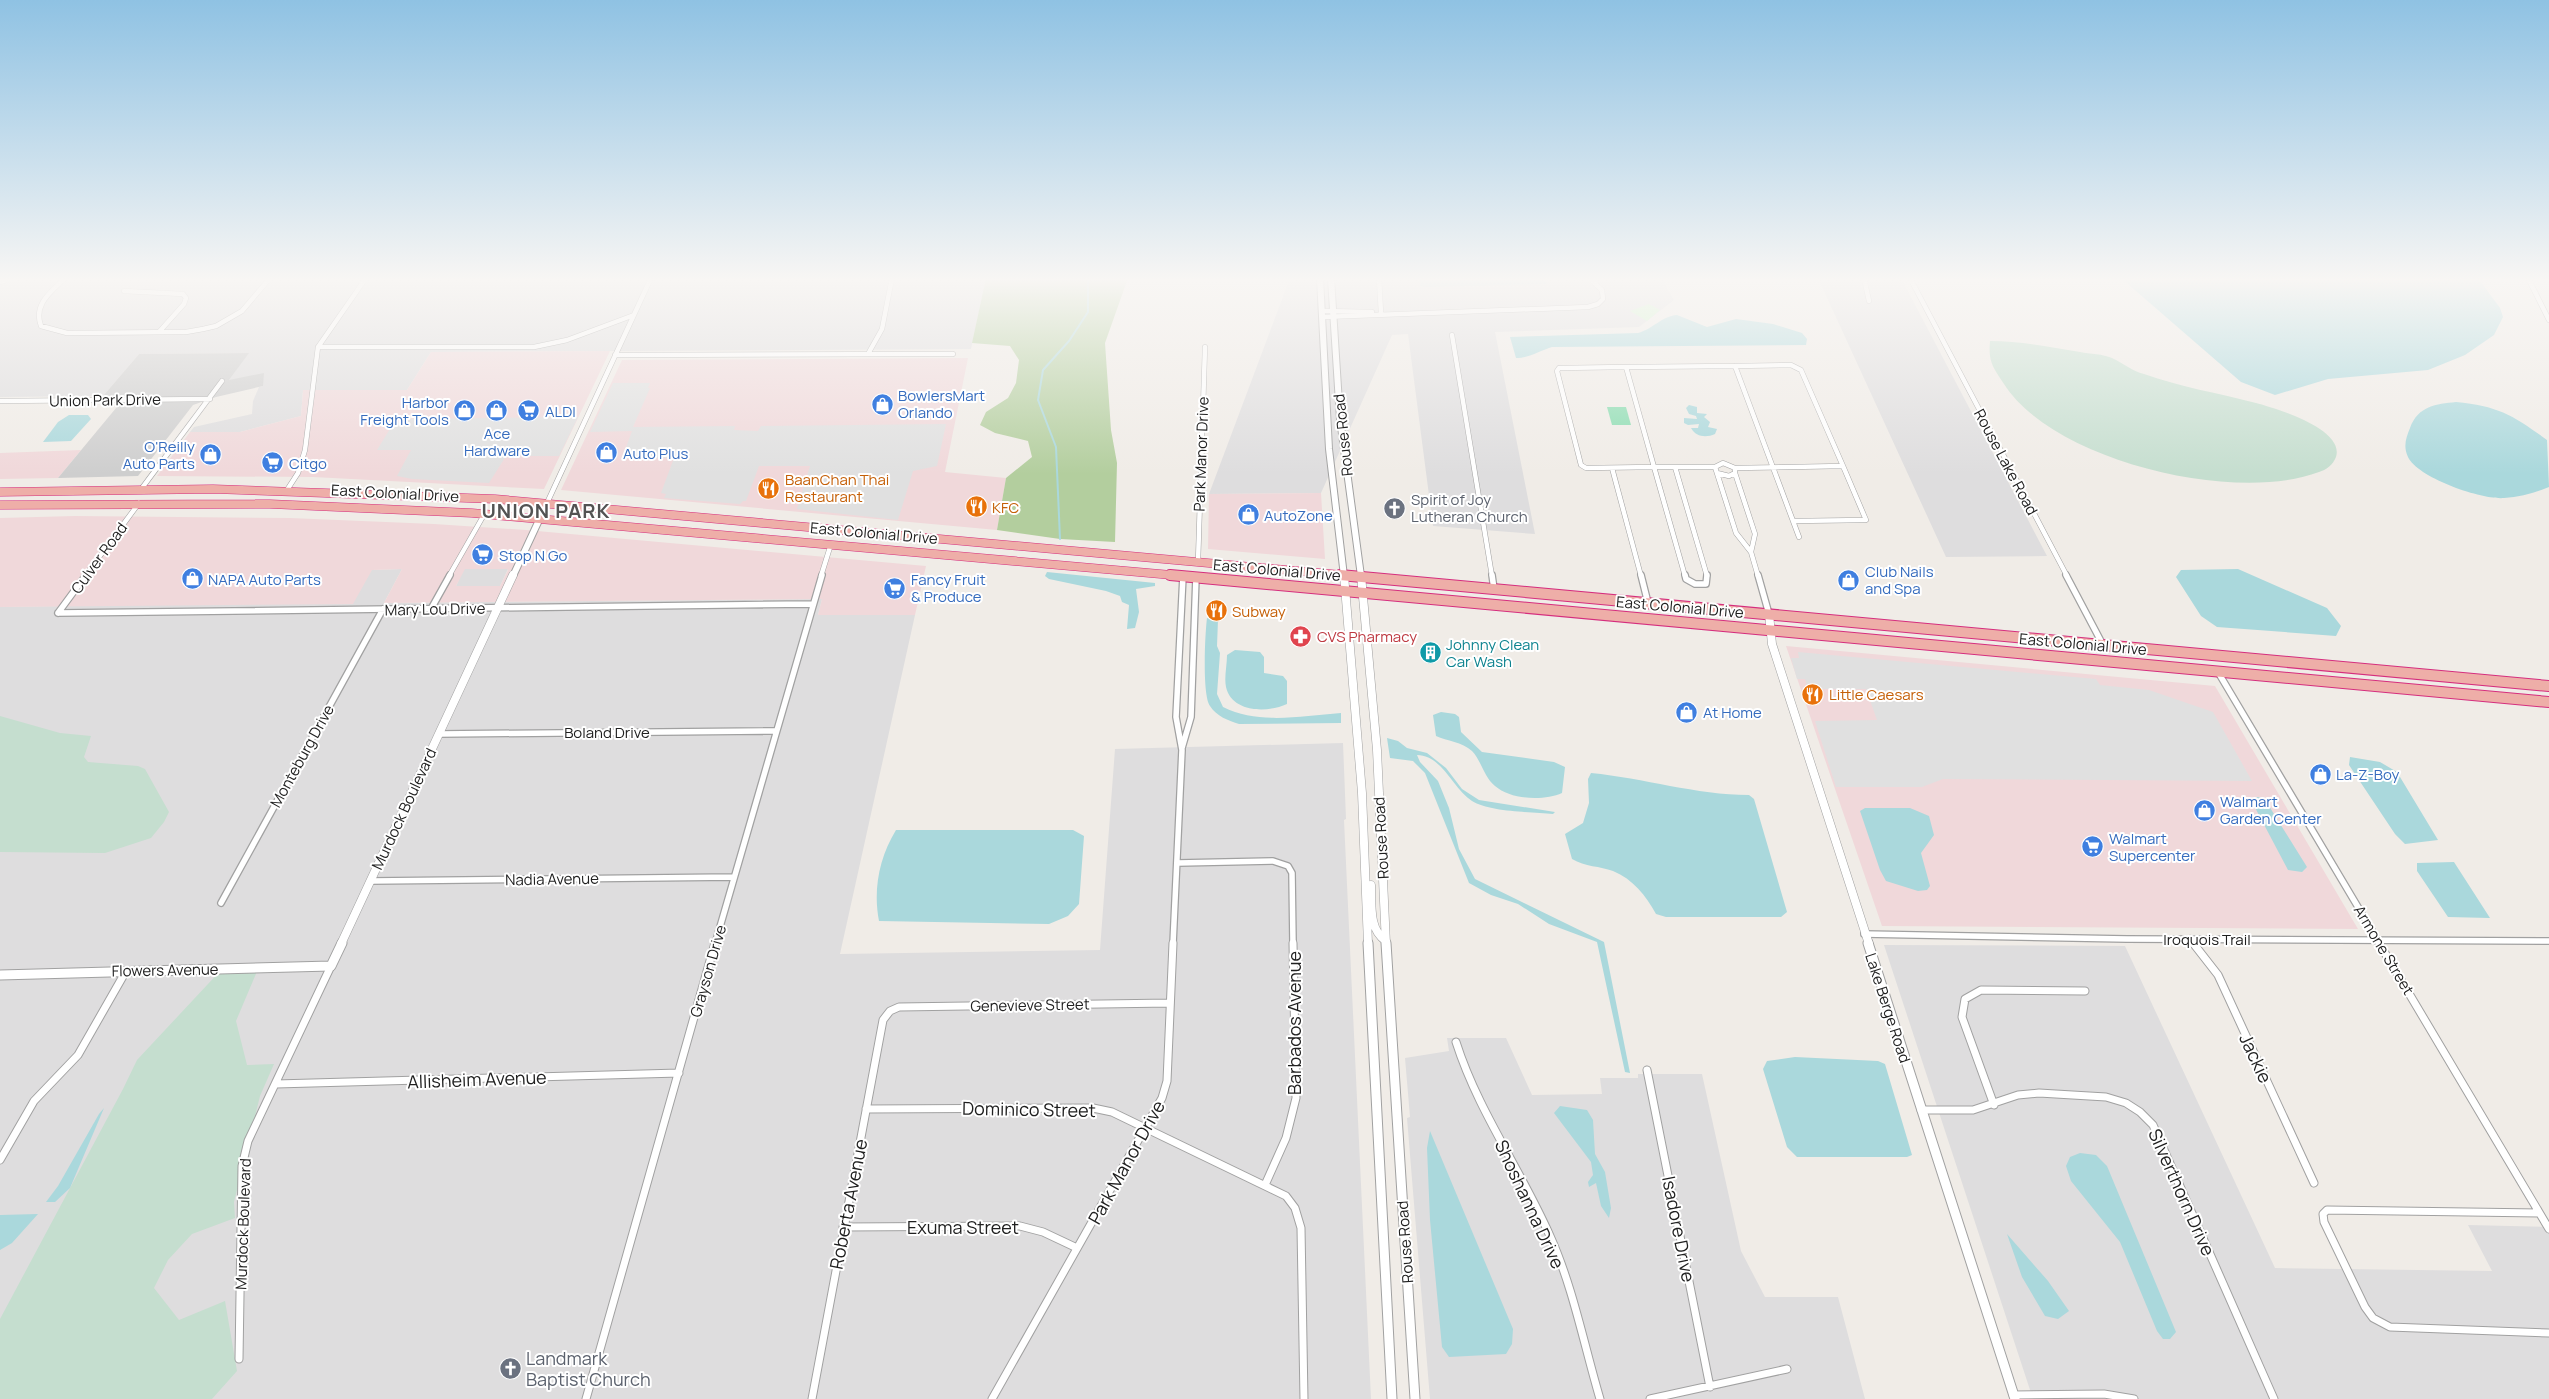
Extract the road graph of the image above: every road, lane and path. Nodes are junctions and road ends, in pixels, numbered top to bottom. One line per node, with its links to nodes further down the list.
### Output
1 (321, 343): 9 (street)
2 (552, 343): 9 (street)
3 (621, 343): 13 (street, Murdock Boulevard)
4 (876, 343): 11 (street)
5 (1324, 343): 48 (street, Rouse Road)
6 (1336, 343): 51 (street, Rouse Road)
7 (1453, 343): 52 (street)
8 (1944, 343): 63 (street, Rouse Lake Road)
9 (318, 347): 27 (street)
10 (1205, 347): 47 (street, Park Manor Drive)
11 (868, 354): 12 (street); 13 (street)
12 (953, 354)
13 (615, 355): 30 (street, Murdock Boulevard)
14 (1735, 366): 15 (street); 19 (street); 20 (street)
15 (1626, 368): 21 (street); 23 (street)
16 (222, 380): 17 (street)
17 (210, 399): 18 (street, Union Park Drive); 26 (street)
18 (0, 401)
19 (1773, 466): 20 (street); 25 (street); 38 (street)
20 (1843, 466): 38 (street)
21 (1654, 467): 22 (street); 22 (street); 23 (street)
22 (1675, 467): 24 (street)
23 (1612, 468): 55 (street)
24 (1716, 470): 25 (street); 25 (street); 45 (street)
25 (1735, 471): 45 (street)
26 (142, 488): 27 (highway, East Colonial Drive); 29 (highway, East Colonial Drive); 31 (highway)
27 (287, 490): 28 (highway, East Colonial Drive); 33 (highway)
28 (321, 491): 30 (highway, East Colonial Drive); 34 (highway)
29 (0, 492)
30 (547, 502): 37 (street, Murdock Boulevard); 39 (highway, East Colonial Drive)
31 (100, 503): 32 (highway, East Colonial Drive); 35 (highway, East Colonial Drive)
32 (139, 503): 33 (highway, East Colonial Drive); 60 (street, Culver Road)
33 (243, 503): 34 (highway, East Colonial Drive)
34 (279, 504): 36 (highway, East Colonial Drive)
35 (0, 505)
36 (485, 513): 37 (highway, East Colonial Drive); 59 (street)
37 (540, 517): 42 (highway, East Colonial Drive); 57 (street, Murdock Boulevard)
38 (1793, 521): 41 (street)
39 (839, 529): 40 (highway, East Colonial Drive); 42 (highway)
40 (870, 532): 43 (highway); 44 (highway, East Colonial Drive)
41 (1799, 537)
42 (804, 541): 43 (highway, East Colonial Drive)
43 (831, 544): 46 (highway, East Colonial Drive); 56 (street, Grayson Drive)
44 (1053, 549): 46 (highway); 47 (highway, East Colonial Drive)
45 (1751, 552): 61 (street)
46 (1016, 561): 49 (highway, East Colonial Drive)
47 (1198, 562): 48 (highway, East Colonial Drive)
48 (1345, 575): 51 (highway, East Colonial Drive); 53 (street, Rouse Road)
49 (1183, 576): 50 (highway, East Colonial Drive); 73 (street, Park Manor Drive)
50 (1196, 577): 53 (highway, East Colonial Drive); 73 (street, Park Manor Drive)
51 (1362, 577): 52 (highway, East Colonial Drive); 54 (street, Rouse Road)
52 (1494, 589): 55 (highway, East Colonial Drive)
53 (1346, 591): 54 (highway, East Colonial Drive); 74 (street, Rouse Road)
54 (1364, 593): 62 (highway, East Colonial Drive); 81 (street, Rouse Road)
55 (1648, 603): 61 (highway, East Colonial Drive)
56 (812, 604): 57 (street, Mary Lou Drive); 71 (street, Grayson Drive)
57 (498, 608): 59 (street, Mary Lou Drive); 72 (street, Murdock Boulevard)
58 (383, 609): 59 (street, Mary Lou Drive); 60 (street, Mary Lou Drive); 78 (street, Monteburg Drive)
59 (431, 609)
60 (58, 613)
61 (1769, 614): 62 (street, Lake Berge Road); 63 (highway, East Colonial Drive)
62 (1771, 630): 65 (highway, East Colonial Drive); 79 (street, Lake Berge Road)
63 (2103, 645): 64 (highway, East Colonial Drive); 65 (highway)
64 (2237, 657): 66 (highway); 67 (highway, East Colonial Drive)
65 (2070, 658): 66 (highway, East Colonial Drive)
66 (2218, 672): 69 (highway, East Colonial Drive); 82 (street, Armone Street)
67 (2468, 678): 68 (highway, East Colonial Drive); 69 (highway)
68 (2549, 686)
69 (2447, 693): 70 (highway, East Colonial Drive)
70 (2549, 702)
71 (775, 731): 72 (street, Boland Drive); 76 (street, Grayson Drive)
72 (439, 734): 77 (street, Murdock Boulevard)
73 (1182, 750): 75 (street, Park Manor Drive)
74 (1366, 858): 81 (street); 115 (street, Rouse Road)
75 (1178, 863): 88 (street, Park Manor Drive); 100 (street, Barbados Avenue)
76 (734, 877): 77 (street, Nadia Avenue); 92 (street, Grayson Drive)
77 (370, 881): 84 (street, Murdock Boulevard)
78 (221, 903)
79 (1864, 934): 80 (street, Iroquois Trail); 96 (street, Lake Berge Road)
80 (2190, 939): 82 (street, Iroquois Trail); 99 (street, Jackie)
81 (1386, 941): 116 (street, Rouse Road)
82 (2379, 941): 83 (street, Iroquois Trail); 101 (street, Armone Street)
83 (2549, 941)
84 (331, 966): 85 (street, Flowers Avenue); 93 (street, Murdock Boulevard)
85 (126, 971): 86 (street, Flowers Avenue); 98 (street)
86 (0, 975)
87 (2086, 991): 94 (street)
88 (1170, 1003): 89 (street, Genevieve Street); 97 (street, Park Manor Drive)
89 (890, 1011): 95 (street, Roberta Avenue)
90 (1456, 1042): 117 (street, Shoshanna Drive)
91 (1647, 1070): 108 (street, Isadore Drive)
92 (679, 1073): 93 (street, Allisheim Avenue); 111 (street, Grayson Drive)
93 (276, 1084): 106 (street, Murdock Boulevard)
94 (1994, 1105): 96 (street, Silverthorn Drive); 120 (street, Silverthorn Drive)
95 (866, 1109): 97 (street, Dominico Street); 102 (street, Roberta Avenue)
96 (1921, 1110): 109 (street, Lake Berge Road)
97 (1146, 1128): 100 (street, Dominico Street); 104 (street, Park Manor Drive)
98 (0, 1160)
99 (2314, 1183)
100 (1265, 1185): 114 (street)
101 (2539, 1213): 103 (street, Armone Street); 105 (street)
102 (843, 1227): 104 (street, Exuma Street); 112 (street, Roberta Avenue)
103 (2549, 1229)
104 (1077, 1248): 113 (street, Park Manor Drive)
105 (2549, 1333)
106 (239, 1359)
107 (1787, 1370): 108 (street)
108 (1710, 1387): 118 (street)
109 (2014, 1397): 110 (street)
110 (2105, 1397): 119 (street)
111 (586, 1399)
112 (812, 1399)
113 (992, 1399)
114 (1304, 1399)
115 (1392, 1399)
116 (1416, 1399)
117 (1600, 1399)
118 (1650, 1399)
119 (2134, 1399)
120 (2274, 1399)

